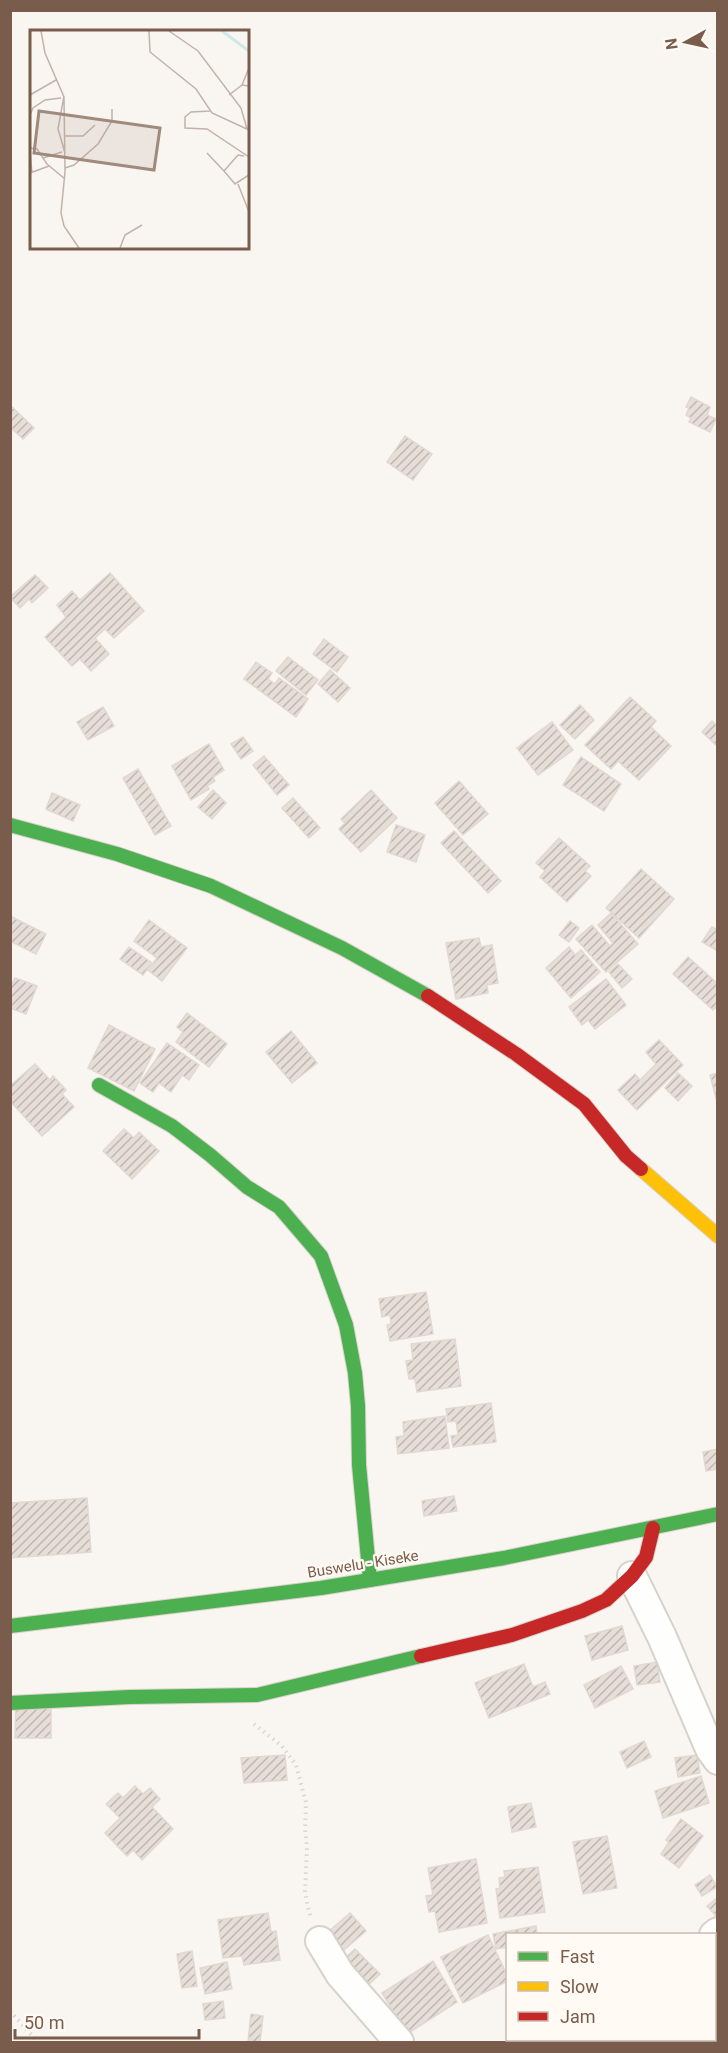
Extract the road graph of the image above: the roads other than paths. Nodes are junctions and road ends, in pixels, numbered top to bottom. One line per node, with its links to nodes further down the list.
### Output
1 (10, 825): 3 (street)
2 (99, 1085): 7 (street)
3 (717, 1236)
4 (717, 1514): 5 (street, Buswelu - Kiseke)
5 (652, 1528): 6 (street); 7 (street, Buswelu - Kiseke)
6 (632, 1576): 9 (street); 10 (street)
7 (370, 1580): 8 (street, Buswelu - Kiseke)
8 (10, 1626)
9 (10, 1703)
10 (717, 1760)
11 (320, 1941): 12 (street)
12 (399, 2043)

